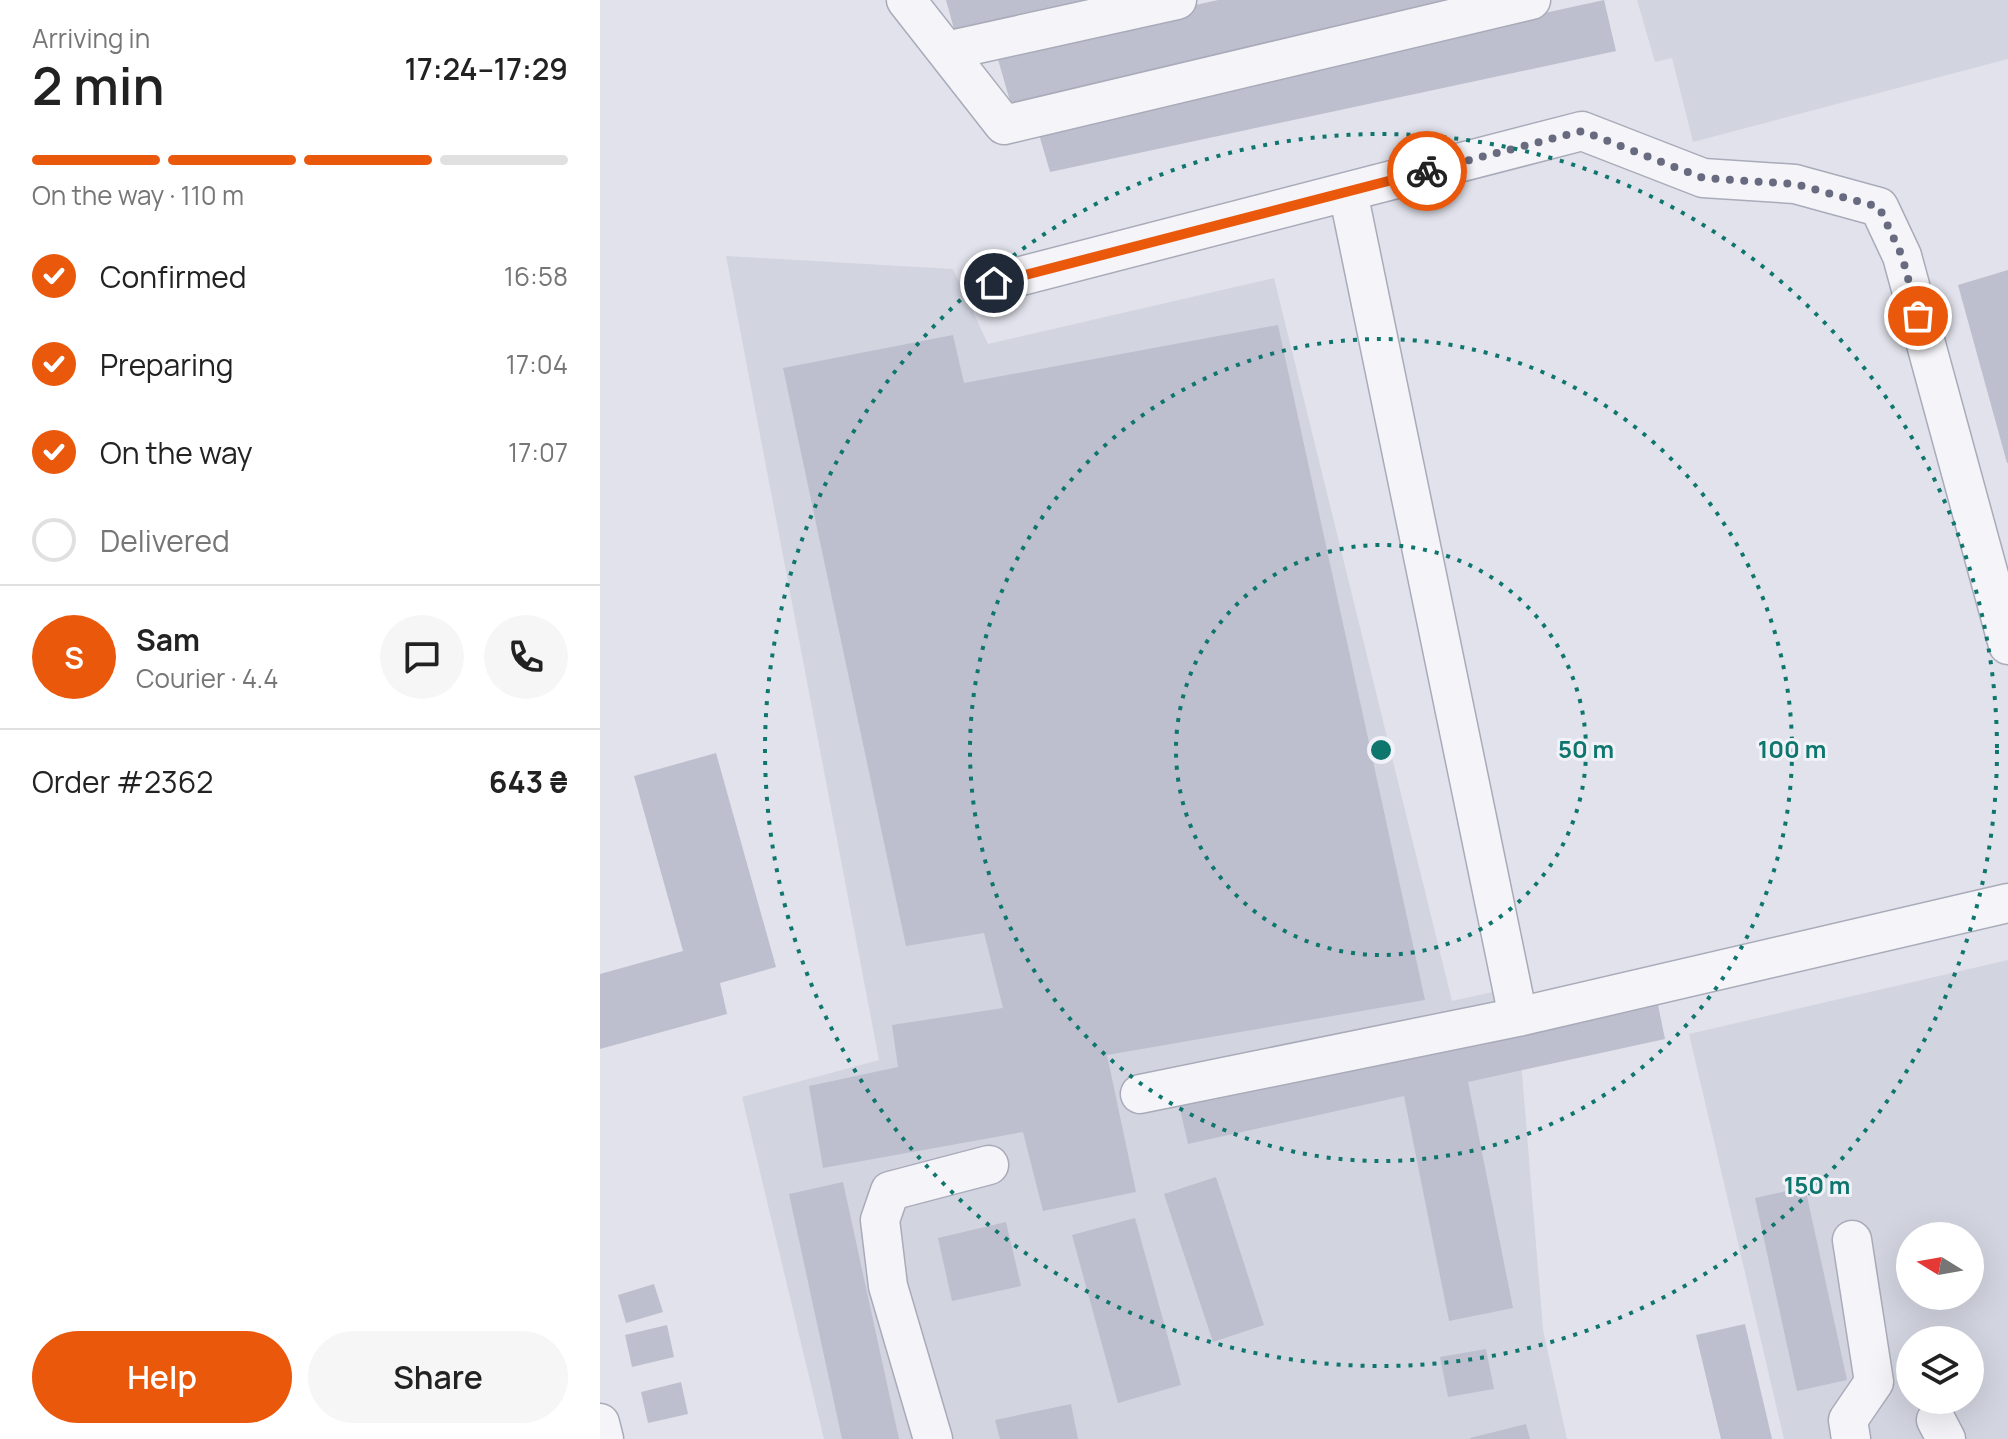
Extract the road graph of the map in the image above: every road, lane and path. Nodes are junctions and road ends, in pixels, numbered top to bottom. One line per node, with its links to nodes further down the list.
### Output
1 (906, 0): 4 (street)
2 (1177, 0): 4 (street)
3 (1531, 0): 4 (street)
4 (946, 51)
5 (1348, 192): 6 (street); 7 (street); 9 (street)
6 (994, 283)
7 (2008, 645)
8 (2008, 903): 9 (street)
9 (1518, 1017): 10 (street)
10 (1140, 1094)
11 (989, 1165): 15 (street)
12 (1852, 1240): 16 (street)
13 (600, 1423): 14 (street)
14 (604, 1439)
15 (933, 1439)
16 (1851, 1439)

